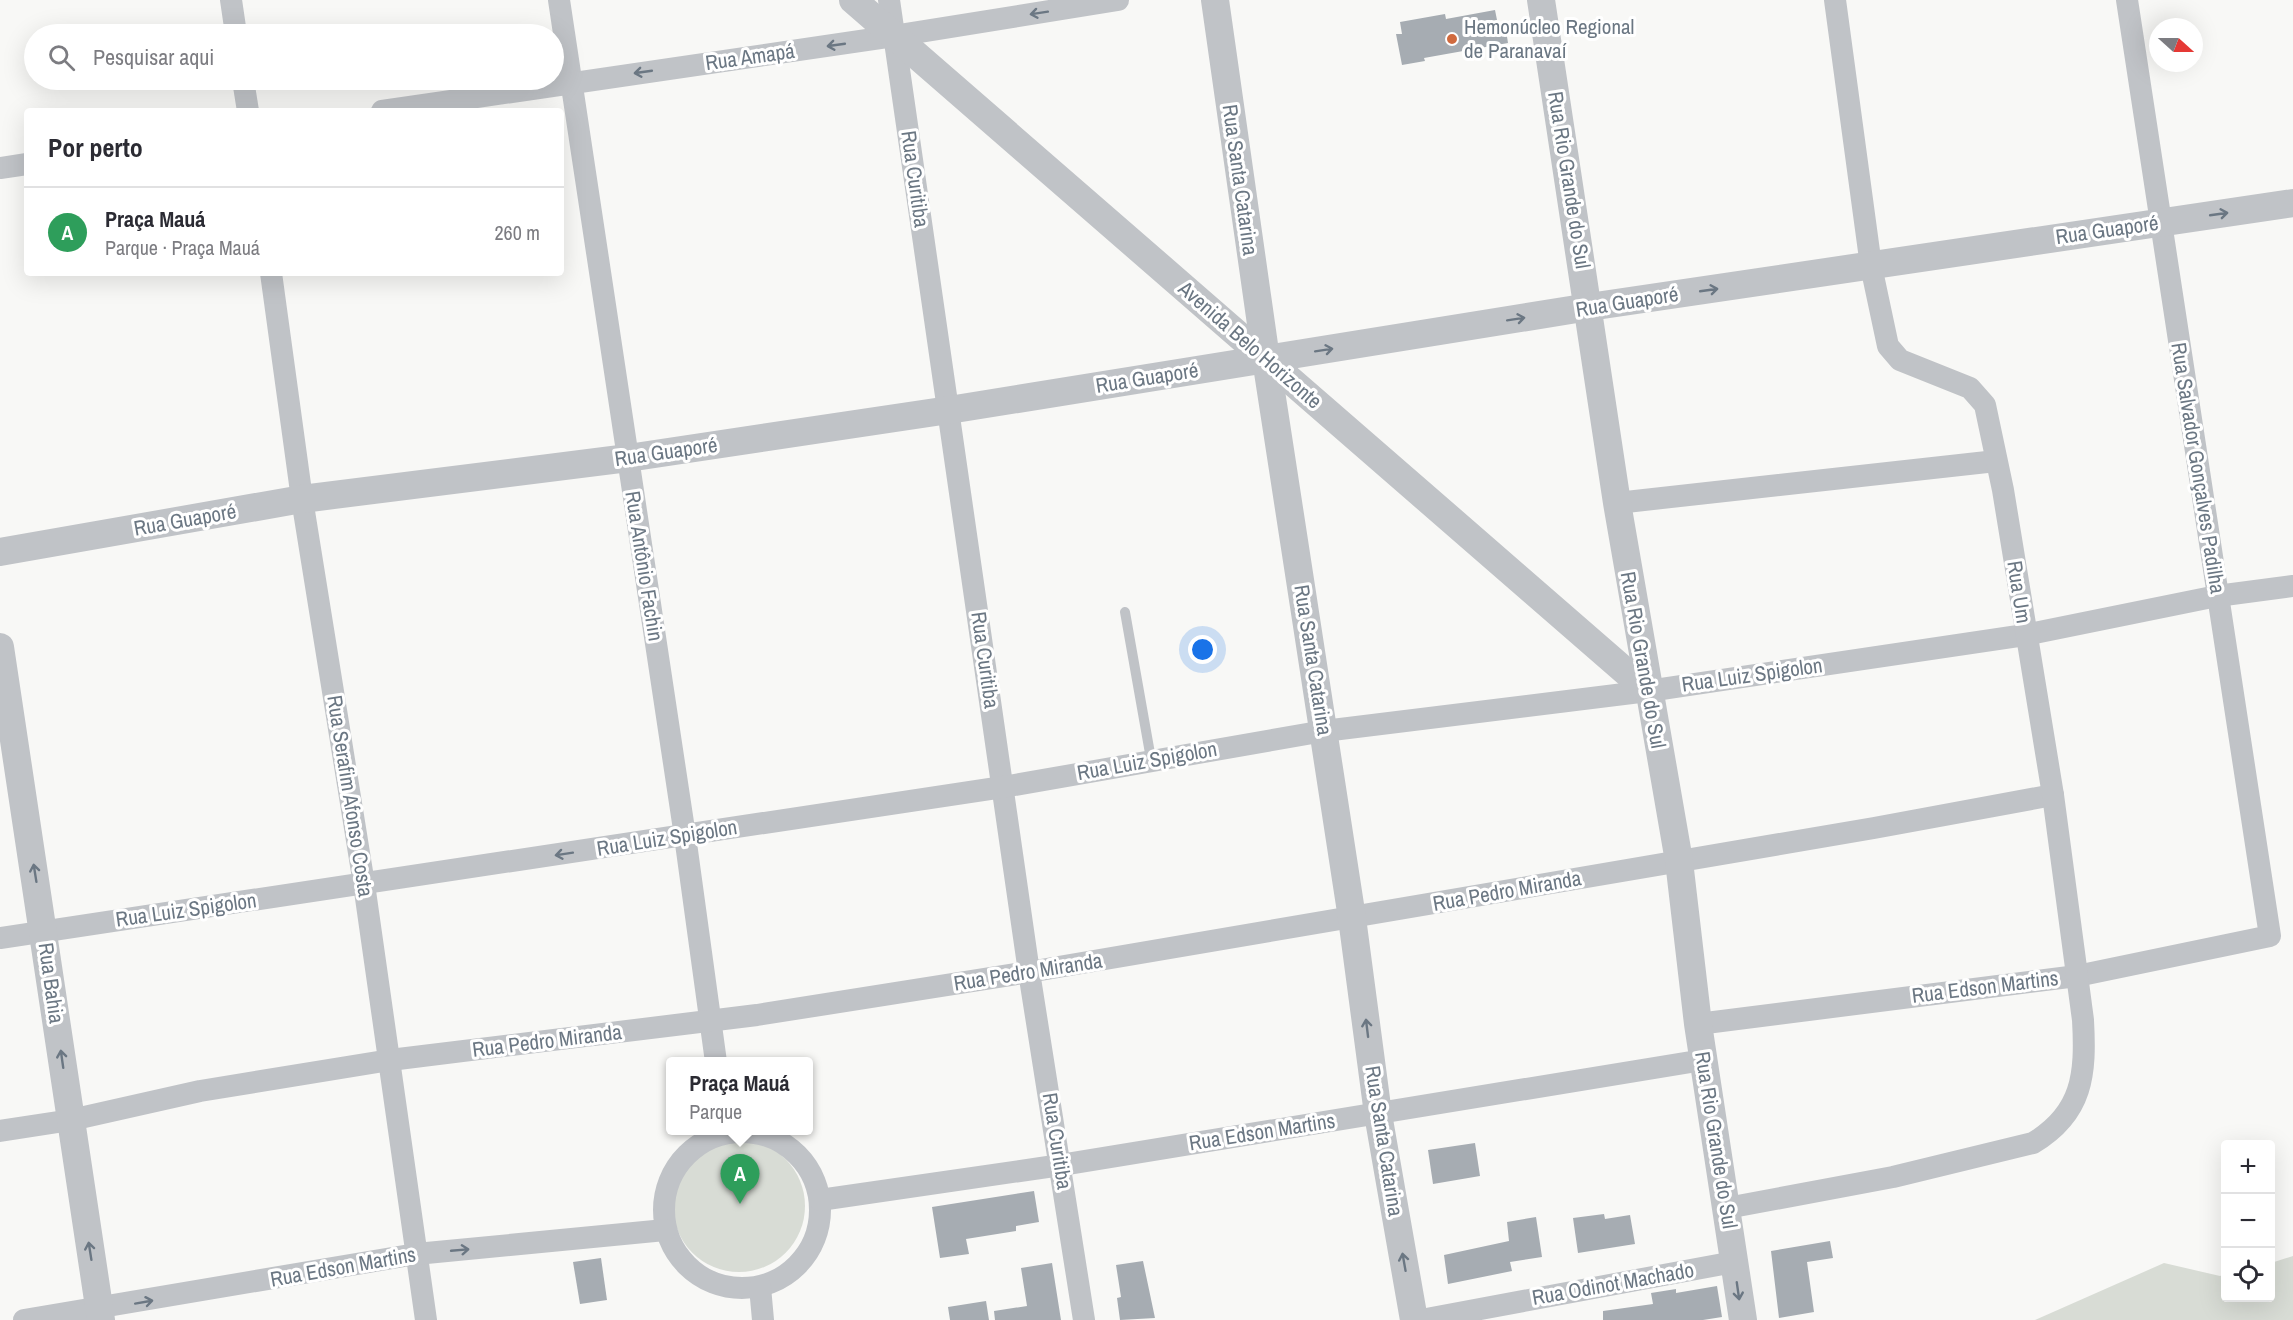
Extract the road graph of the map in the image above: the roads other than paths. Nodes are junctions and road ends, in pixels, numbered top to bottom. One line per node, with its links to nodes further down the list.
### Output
1 (231, 0): 10 (street)
2 (558, 0): 11 (street, Rua Antônio Fachin)
3 (853, 0): 12 (street, Avenida Belo Horizonte)
4 (889, 0): 12 (street, Rua Curitiba)
5 (1118, 0): 12 (street, Rua Amapá, one-way to 12)
6 (1215, 0): 27 (street, Rua Santa Catarina)
7 (1540, 0): 26 (street, Rua Rio Grande do Sul)
8 (1835, 0): 24 (street, Rua Um)
9 (2127, 0): 23 (street, Rua Salvador Gonçalves Padilha)
10 (235, 24)
11 (562, 24)
12 (894, 36): 14 (street, Rua Amapá, one-way to 14); 27 (street, Avenida Belo Horizonte); 28 (street, Rua Curitiba)
13 (564, 38): 14 (street, Rua Antônio Fachin)
14 (571, 83): 15 (street, Rua Amapá); 29 (street, Rua Antônio Fachin)
15 (564, 84)
16 (245, 90): 18 (street)
17 (524, 90): 19 (street, Rua Amapá)
18 (248, 108)
19 (402, 108)
20 (24, 164): 21 (street)
21 (0, 168)
22 (2293, 202): 23 (street, Rua Guaporé, one-way to 22)
23 (2161, 222): 24 (street, Rua Guaporé); 35 (street, Rua Salvador Gonçalves Padilha)
24 (1871, 266): 26 (street, Rua Guaporé, one-way to 24); 30 (street, Rua Um)
25 (271, 276): 31 (street, Rua Serafim Afonso Costa)
26 (1589, 308): 27 (street, Rua Guaporé, one-way to 26); 32 (street, Rua Rio Grande do Sul)
27 (1266, 359): 28 (street, Rua Guaporé); 39 (street, Avenida Belo Horizonte); 40 (street, Rua Santa Catarina)
28 (949, 410): 29 (street, Rua Guaporé); 42 (street, Rua Curitiba)
29 (628, 458): 31 (street, Rua Guaporé); 44 (street, Rua Antônio Fachin)
30 (1996, 460): 32 (street); 37 (street, Rua Um)
31 (302, 499): 33 (street, Rua Guaporé); 46 (street, Rua Serafim Afonso Costa)
32 (1617, 503): 39 (street, Rua Rio Grande do Sul)
33 (0, 552)
34 (2293, 586): 35 (street, Rua Luiz Spigolon)
35 (2217, 596): 37 (street, Rua Luiz Spigolon); 49 (street, Rua Salvador Gonçalves Padilha)
36 (1125, 612): 41 (lane)
37 (2025, 635): 39 (street, Rua Luiz Spigolon); 43 (street, Rua Um)
38 (0, 647): 48 (street, Rua Bahia, one-way to 38)
39 (1648, 691): 40 (street, Rua Luiz Spigolon); 45 (street, Rua Rio Grande do Sul)
40 (1324, 731): 41 (street, Rua Luiz Spigolon); 47 (street, Rua Santa Catarina)
41 (1151, 759): 42 (street, Rua Luiz Spigolon)
42 (1003, 787): 44 (street, Rua Luiz Spigolon); 51 (street, Rua Curitiba)
43 (2053, 795): 45 (street, Rua Pedro Miranda); 52 (street, Rua Um)
44 (685, 836): 46 (street, Rua Luiz Spigolon, one-way to 46); 53 (street, Rua Antônio Fachin)
45 (1679, 861): 47 (street, Rua Pedro Miranda); 54 (street, Rua Rio Grande do Sul)
46 (364, 884): 48 (street, Rua Luiz Spigolon); 56 (street, Rua Serafim Afonso Costa)
47 (1352, 918): 51 (street, Rua Pedro Miranda); 58 (street, Rua Santa Catarina, one-way to 47)
48 (44, 931): 50 (street, Rua Luiz Spigolon); 59 (street, Rua Bahia, one-way to 48)
49 (2270, 936): 52 (street, Rua Edson Martins)
50 (0, 938)
51 (1029, 972): 53 (street, Rua Pedro Miranda); 63 (street, Rua Curitiba)
52 (2077, 976): 54 (street, Rua Edson Martins); 65 (street, Rua Um)
53 (709, 1021): 55 (street, Rua Antônio Fachin); 56 (street, Rua Pedro Miranda)
54 (1698, 1024): 57 (street, Rua Rio Grande do Sul)
55 (715, 1057)
56 (390, 1060): 59 (street, Rua Pedro Miranda); 67 (street, Rua Serafim Afonso Costa)
57 (1703, 1060): 58 (street, Rua Edson Martins); 65 (street, Rua Rio Grande do Sul)
58 (1378, 1114): 63 (street, Rua Edson Martins); 75 (street, Rua Santa Catarina, one-way to 58)
59 (71, 1120): 60 (street, Rua Pedro Miranda); 70 (street, Rua Bahia, one-way to 59)
60 (0, 1131)
61 (720, 1135): 66 (street)
62 (764, 1135): 64 (street)
63 (1061, 1165): 64 (street, Rua Edson Martins); 74 (street, Rua Curitiba)
64 (820, 1200): 69 (street)
65 (1727, 1208): 68 (street, Rua Rio Grande do Sul)
66 (665, 1230): 67 (street, Rua Edson Martins, one-way to 66); 69 (street)
67 (416, 1254): 70 (street, Rua Edson Martins, one-way to 67); 72 (street, Rua Serafim Afonso Costa)
68 (1734, 1262): 76 (street, Rua Odinot Machado); 77 (street, Rua Rio Grande do Sul, one-way to 77)
69 (760, 1287): 73 (street)
70 (100, 1315): 71 (street, Rua Edson Martins)
71 (24, 1320)
72 (426, 1320)
73 (763, 1320)
74 (1084, 1320)
75 (1414, 1320)
76 (1421, 1320)
77 (1743, 1320)

